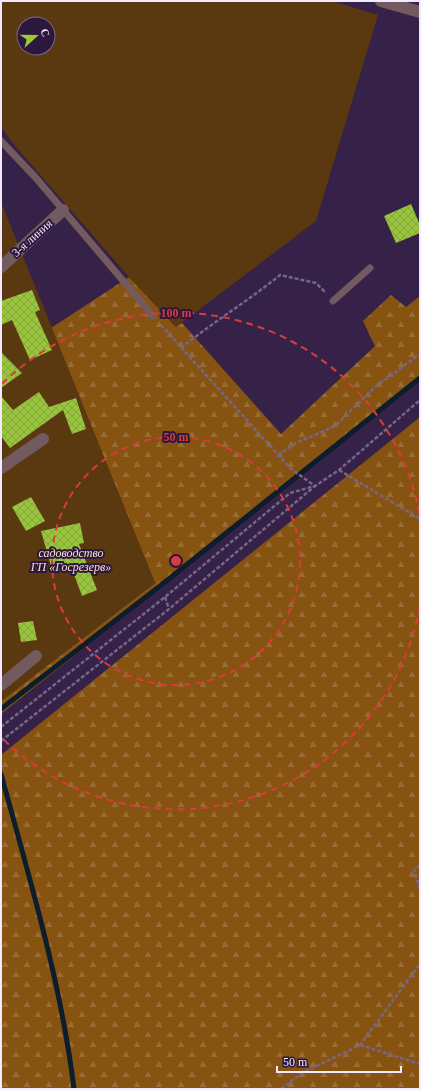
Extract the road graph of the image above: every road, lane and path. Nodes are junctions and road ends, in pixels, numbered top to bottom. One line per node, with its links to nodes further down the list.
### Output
1 (381, 1): 2 (street)
2 (420, 12)
3 (1, 141): 4 (lane)
4 (63, 210): 5 (street, 3-я линия); 8 (lane)
5 (1, 267)
6 (370, 268): 7 (lane)
7 (333, 301): 9 (path)
8 (153, 316): 9 (path)
9 (181, 348): 13 (path)
10 (420, 354): 13 (path)
11 (420, 400): 15 (path)
12 (43, 439): 14 (street)
13 (278, 455): 16 (path)
14 (1, 468)
15 (339, 470): 16 (path); 17 (path)
16 (315, 486): 18 (path); 19 (path)
17 (420, 519)
18 (165, 597): 19 (path); 22 (path)
19 (169, 609): 23 (path)
20 (36, 656): 21 (street)
21 (1, 685)
22 (1, 727)
23 (1, 741)
24 (420, 865): 25 (path)
25 (420, 890)
26 (420, 964): 27 (path)
27 (360, 1046): 28 (path); 29 (path)
28 (420, 1064)
29 (281, 1089)

